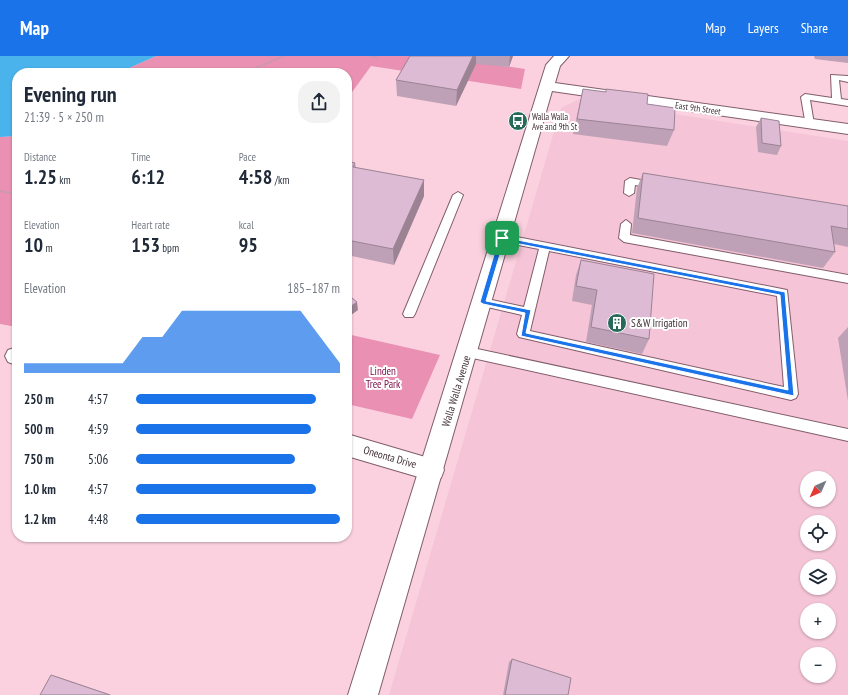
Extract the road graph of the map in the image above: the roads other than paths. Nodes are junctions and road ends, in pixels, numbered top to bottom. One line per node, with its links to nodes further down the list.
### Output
1 (562, 56): 3 (street, Walla Walla Avenue)
2 (848, 78): 4 (lane)
3 (548, 86): 6 (street, East 9th Street); 12 (street, Walla Walla Avenue)
4 (837, 101): 5 (lane); 6 (lane)
5 (848, 103)
6 (809, 124): 7 (street, East 9th Street)
7 (848, 129)
8 (669, 188): 9 (lane)
9 (629, 193)
10 (458, 195): 17 (lane)
11 (626, 224): 14 (lane)
12 (502, 238): 13 (lane); 15 (street, Walla Walla Avenue)
13 (545, 247): 16 (lane); 16 (lane)
14 (848, 279)
15 (483, 302): 16 (lane); 18 (street, Walla Walla Avenue)
16 (528, 312)
17 (409, 314)
18 (468, 352): 19 (lane); 21 (street, Walla Walla Avenue)
19 (848, 435)
20 (352, 446): 21 (street, Oneonta Drive)
21 (432, 470): 22 (street, Walla Walla Avenue)
22 (363, 695)

